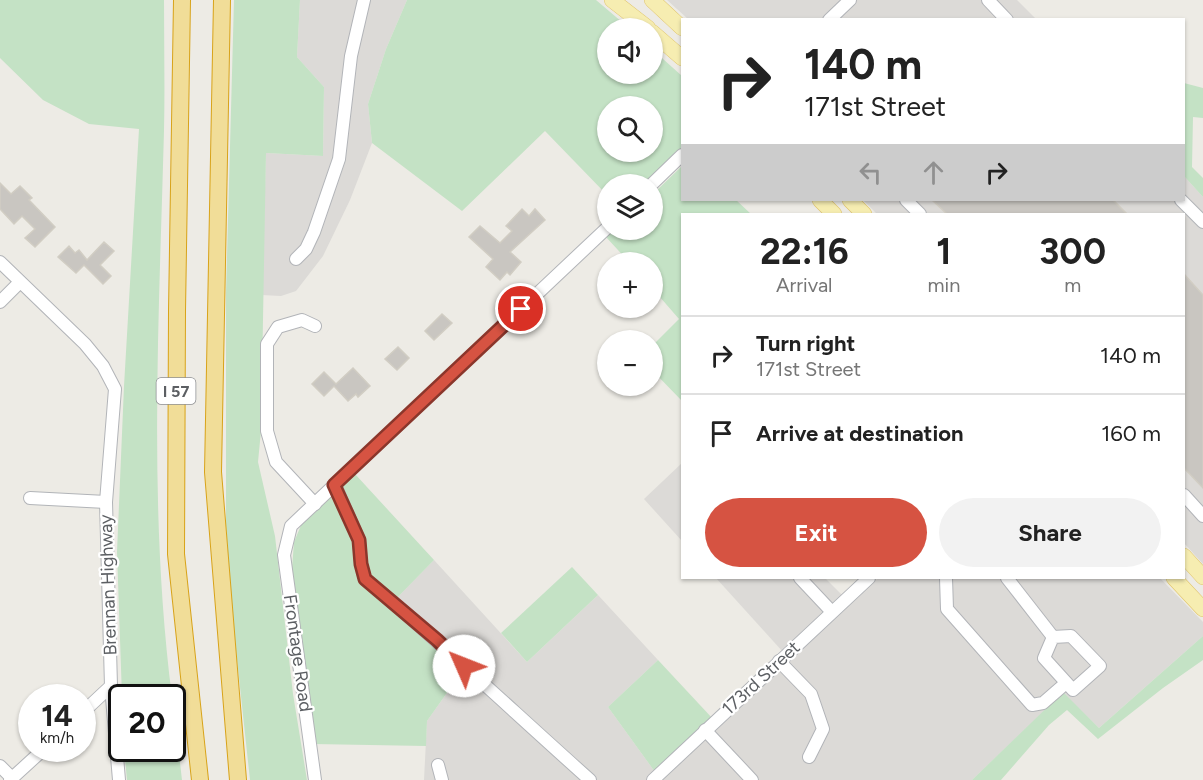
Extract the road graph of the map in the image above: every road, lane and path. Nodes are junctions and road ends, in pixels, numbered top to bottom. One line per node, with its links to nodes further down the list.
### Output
1 (182, 0): 61 (highway, I 57)
2 (222, 0): 62 (highway, I 57)
3 (364, 0): 25 (street)
4 (612, 0): 8 (main road)
5 (652, 0): 11 (main road)
6 (850, 0): 9 (street)
7 (988, 0): 10 (street)
8 (635, 18)
9 (831, 18)
10 (1005, 18)
11 (681, 27)
12 (663, 42): 13 (main road)
13 (681, 57)
14 (681, 156): 15 (street)
15 (662, 174)
16 (821, 201): 20 (main road)
17 (851, 201): 21 (main road)
18 (907, 201): 22 (street)
19 (1182, 201): 23 (street)
20 (833, 213)
21 (863, 213)
22 (919, 213)
23 (1203, 222)
24 (597, 237): 30 (street)
25 (297, 259)
26 (0, 262): 27 (street)
27 (20, 282): 28 (street); 33 (street, Brennan Highway)
28 (0, 302)
29 (315, 326): 34 (street)
30 (334, 485): 34 (street); 65 (street)
31 (1185, 496): 35 (street)
32 (30, 498): 33 (street)
33 (106, 502): 49 (street, Brennan Highway)
34 (315, 504): 63 (street, Frontage Road)
35 (1203, 516)
36 (1185, 557): 42 (main road)
37 (801, 579): 45 (street)
38 (868, 579): 45 (street, 173rd Street)
39 (946, 579): 48 (street)
40 (1008, 579): 46 (street)
41 (1175, 579): 43 (main road)
42 (1203, 579): 43 (main road)
43 (1189, 594): 44 (main road)
44 (1203, 609)
45 (832, 612): 47 (street, 173rd Street)
46 (1053, 637): 48 (street); 48 (street)
47 (779, 661): 52 (street, 173rd Street); 53 (street)
48 (1066, 683)
49 (111, 684)
50 (108, 689): 51 (street)
51 (96, 700)
52 (705, 730): 59 (street, 173rd Street); 66 (street)
53 (809, 757)
54 (30, 762): 58 (street)
55 (117, 762): 60 (street, Brennan Highway)
56 (438, 765): 64 (street)
57 (0, 766): 58 (street)
58 (11, 779)
59 (657, 779)
60 (119, 780)
61 (200, 780)
62 (238, 780)
63 (315, 780)
64 (442, 780)
65 (590, 780)
66 (752, 780)

